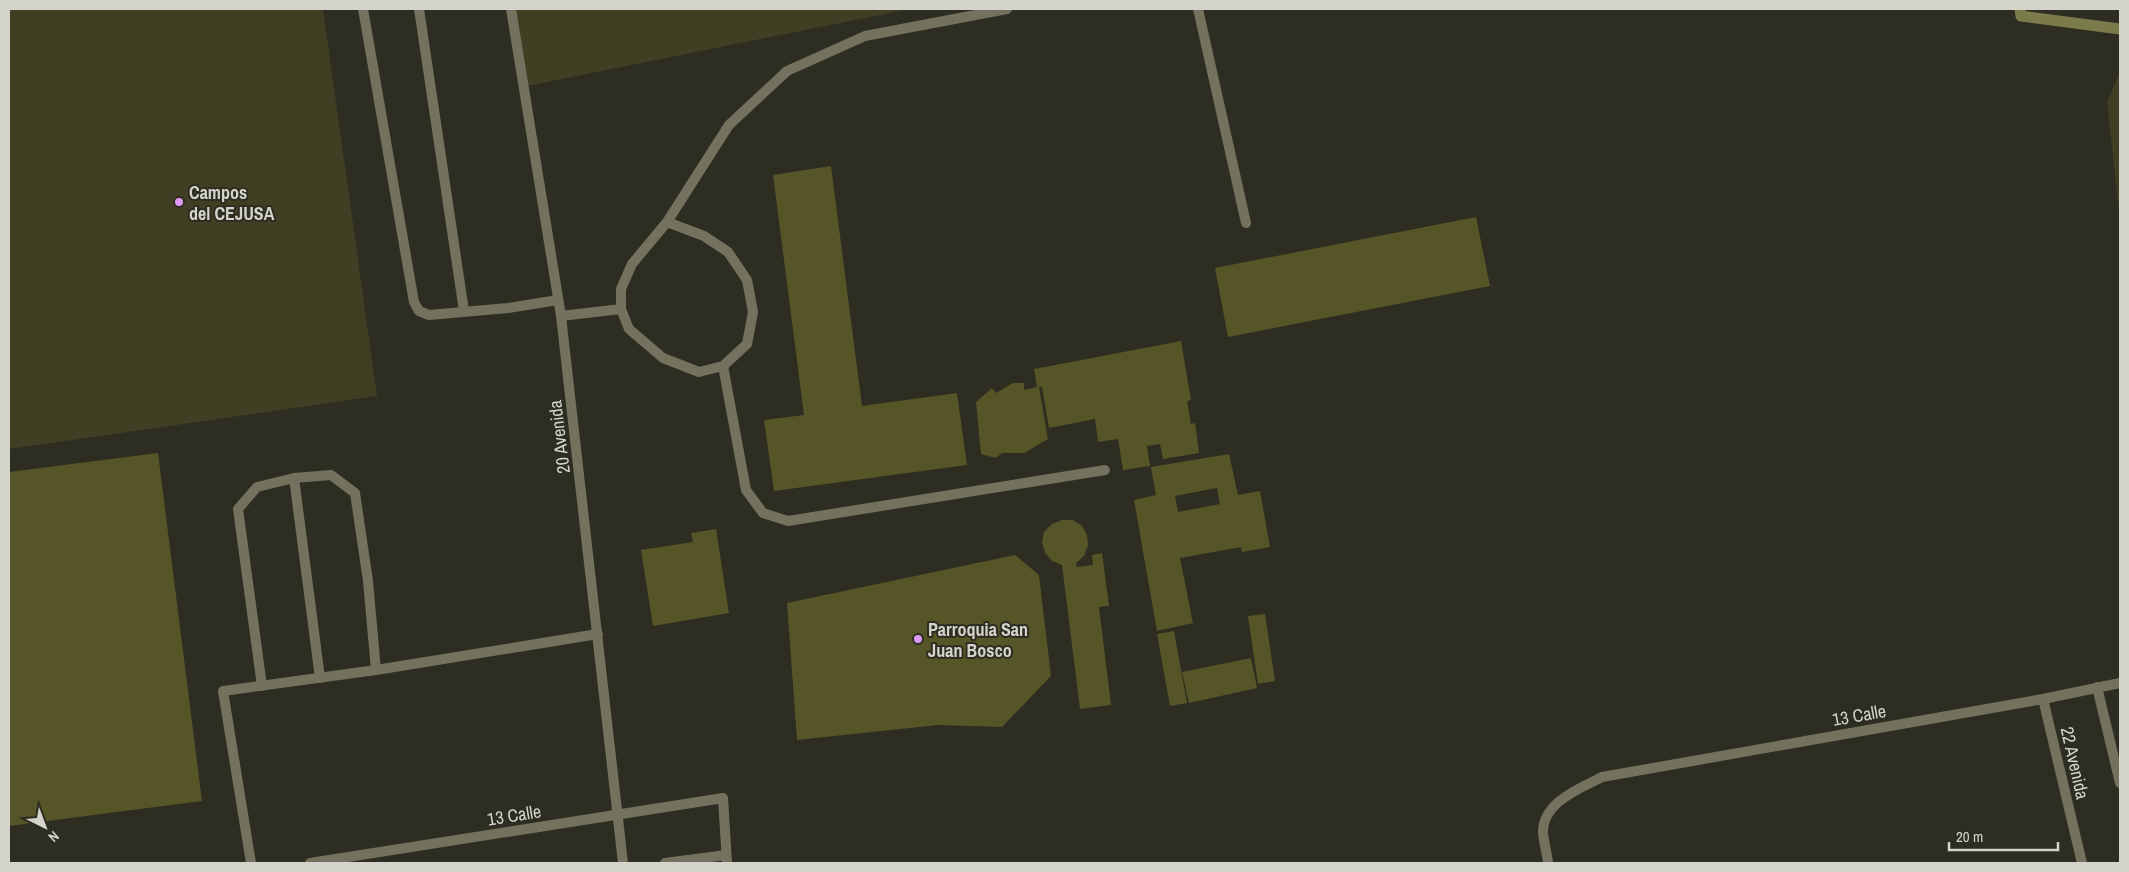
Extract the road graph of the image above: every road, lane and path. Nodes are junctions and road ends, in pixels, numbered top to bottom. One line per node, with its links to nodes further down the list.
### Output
1 (363, 9): 10 (street)
2 (419, 9): 10 (street)
3 (510, 9): 8 (street, 20 Avenida)
4 (1007, 9): 6 (street)
5 (1198, 9): 7 (street)
6 (667, 222): 9 (street); 12 (street)
7 (1246, 223)
8 (558, 300): 10 (street); 11 (street, 20 Avenida)
9 (621, 309): 11 (street); 12 (street)
10 (464, 311)
11 (561, 316): 15 (street, 20 Avenida)
12 (724, 366): 13 (street)
13 (1105, 470)
14 (294, 478): 16 (street); 17 (street); 19 (street)
15 (598, 634): 16 (street); 23 (street, 20 Avenida)
16 (376, 670): 17 (street)
17 (320, 678): 19 (street)
18 (2120, 683): 20 (street, 13 Calle)
19 (262, 686): 25 (street)
20 (2097, 687): 21 (street, 13 Calle); 22 (street)
21 (2043, 699): 29 (street, 13 Calle); 30 (street, 22 Avenida)
22 (2120, 783)
23 (617, 815): 24 (street, 13 Calle); 26 (street, 13 Calle); 27 (street, 20 Avenida)
24 (726, 859): 28 (street)
25 (251, 863)
26 (310, 863)
27 (623, 863)
28 (666, 863)
29 (1548, 863)
30 (2082, 863)

